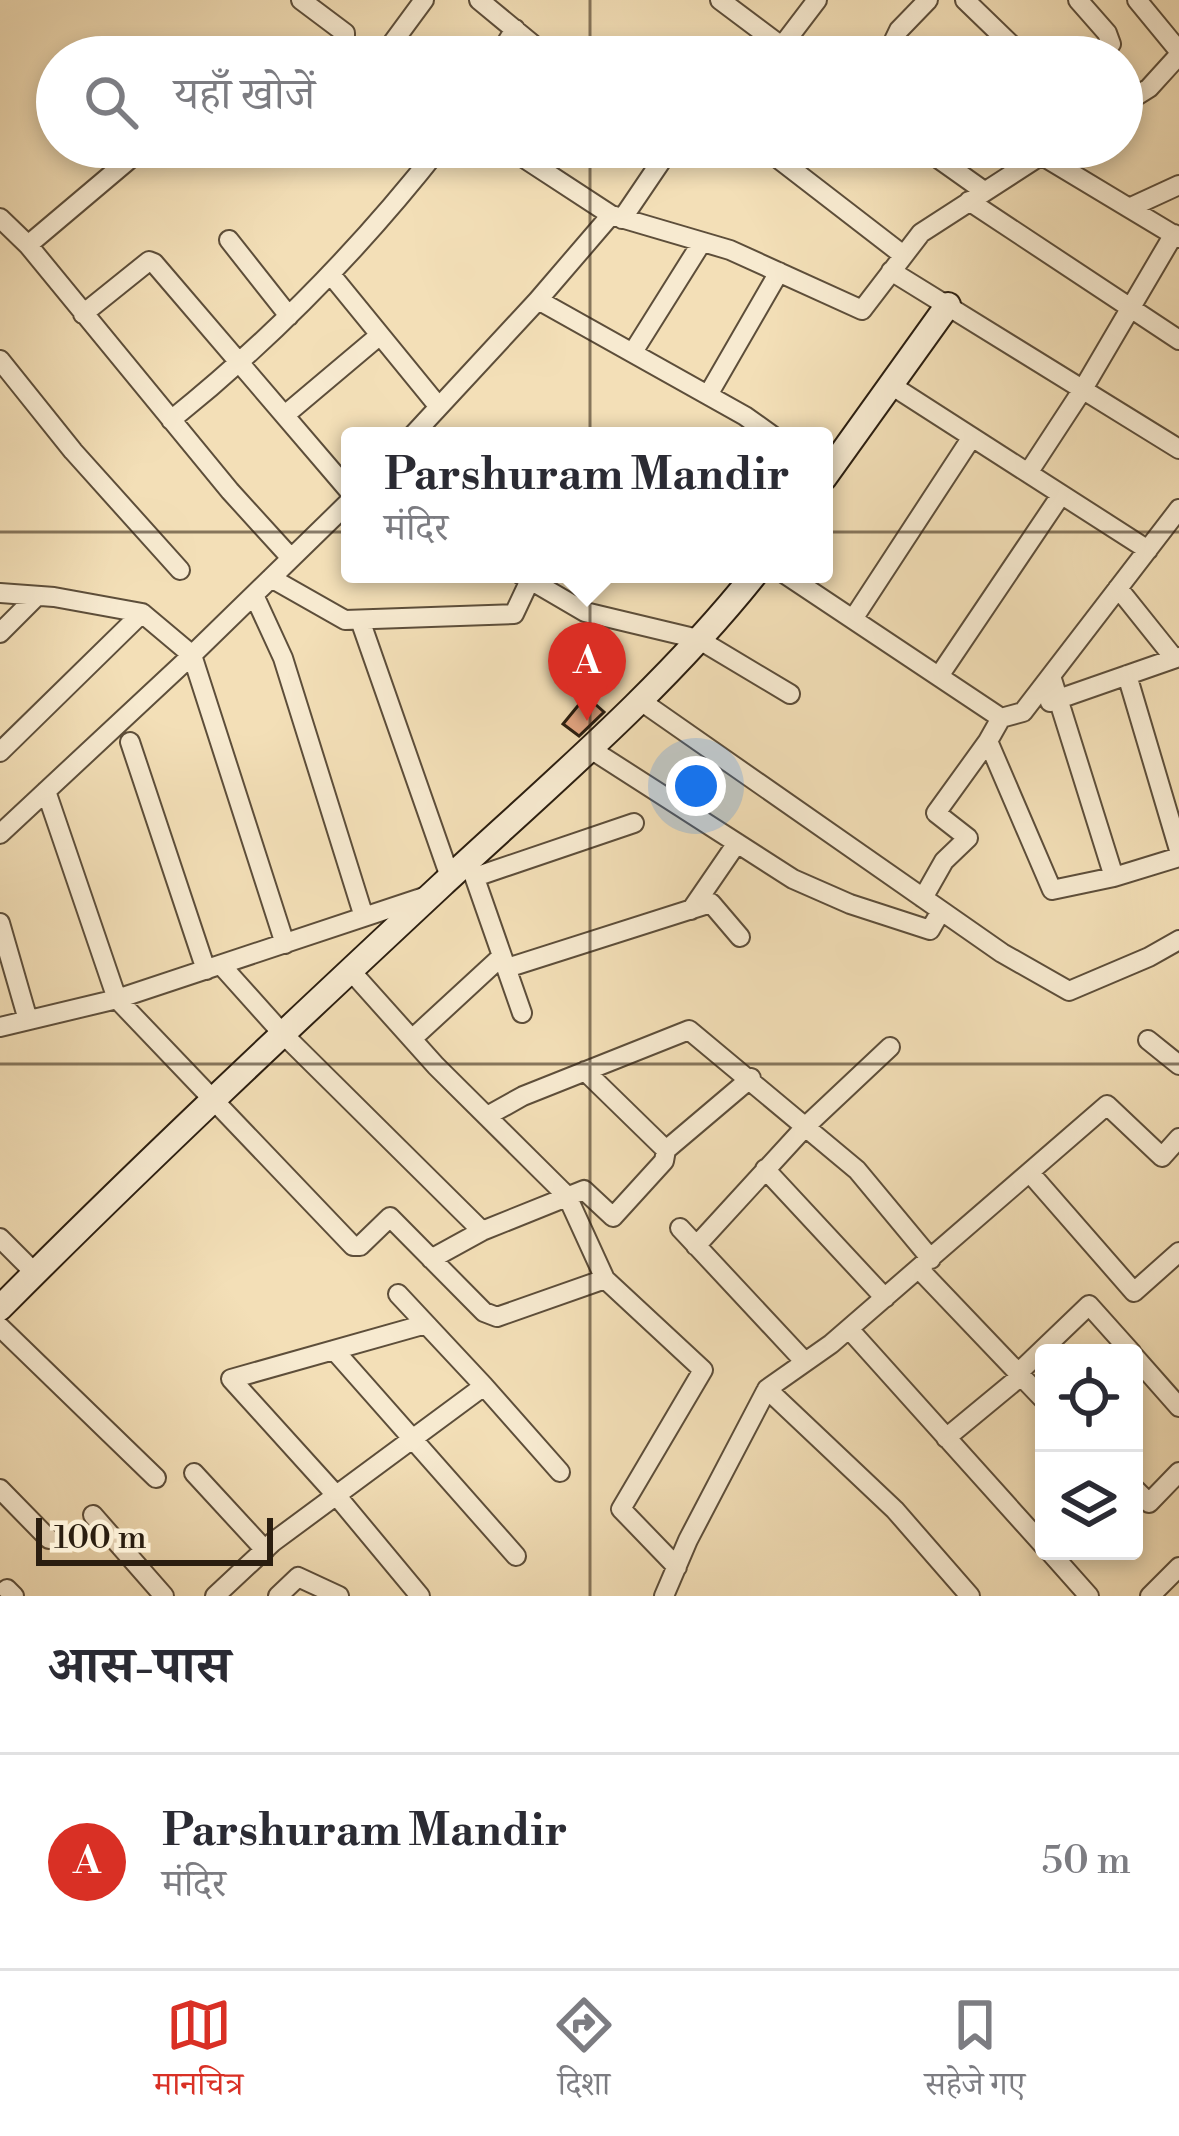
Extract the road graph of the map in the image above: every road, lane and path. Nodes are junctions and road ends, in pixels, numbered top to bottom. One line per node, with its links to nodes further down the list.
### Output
1 (301, 0): 11 (street)
2 (424, 0): 12 (street)
3 (479, 0): 10 (street)
4 (720, 0): 15 (street)
5 (817, 0): 16 (street)
6 (928, 0): 17 (street)
7 (965, 0): 18 (street)
8 (1078, 0): 19 (street)
9 (1137, 0): 20 (street)
10 (514, 28): 13 (street); 14 (street)
11 (345, 36)
12 (397, 36)
13 (510, 36)
14 (523, 36)
15 (768, 36)
16 (798, 36)
17 (896, 36)
18 (1002, 36)
19 (1108, 36)
20 (1179, 53): 21 (street)
21 (1143, 92)
22 (119, 168): 38 (street)
23 (422, 168): 41 (street)
24 (540, 168): 33 (street)
25 (655, 168): 33 (street)
26 (788, 168): 39 (street)
27 (946, 168): 31 (street)
28 (1021, 168): 31 (street)
29 (1072, 168): 32 (street)
30 (1179, 185): 32 (street)
31 (977, 196): 39 (street); 44 (street)
32 (1129, 208): 35 (street)
33 (616, 217): 37 (street); 42 (street)
34 (0, 218): 38 (street)
35 (1176, 236): 44 (street)
36 (229, 241): 46 (street)
37 (702, 242): 40 (street); 49 (street)
38 (28, 245): 45 (street)
39 (897, 263): 40 (street); 43 (street)
40 (779, 272): 54 (street)
41 (332, 276): 46 (street); 47 (street)
42 (538, 301): 49 (street); 55 (street)
43 (948, 305): 52 (street); 53 (street)
44 (1130, 309): 48 (street); 53 (street)
45 (83, 314): 51 (street); 57 (street)
46 (289, 316): 51 (street)
47 (380, 335): 55 (street); 56 (street)
48 (1179, 340)
49 (633, 352): 54 (street)
50 (0, 360): 70 (street)
51 (241, 364): 56 (street); 57 (street)
52 (890, 385): 60 (street); 62 (street)
53 (1083, 389): 61 (street); 63 (street)
54 (708, 395): 59 (street)
55 (439, 407): 58 (street)
56 (285, 415): 64 (street)
57 (170, 420): 69 (street)
58 (420, 427)
59 (758, 427)
60 (972, 437): 63 (street); 81 (street)
61 (1179, 449)
62 (833, 464)
63 (1028, 473): 65 (street)
64 (341, 485)
65 (1061, 495): 68 (street); 88 (street)
66 (341, 506): 69 (street)
67 (1179, 509): 68 (street)
68 (1148, 550): 76 (street)
69 (291, 559): 71 (street)
70 (180, 570)
71 (272, 578): 78 (street); 82 (street)
72 (523, 583): 82 (street)
73 (535, 583): 84 (street)
74 (747, 583): 84 (street)
75 (798, 583): 81 (street)
76 (1118, 588): 86 (street); 89 (street)
77 (0, 593): 79 (street)
78 (254, 595): 85 (street); 110 (street)
79 (38, 596): 80 (street); 83 (street)
80 (142, 613): 85 (street); 98 (street)
81 (853, 619): 88 (street)
82 (360, 620): 104 (street)
83 (0, 634)
84 (698, 639): 90 (street); 91 (street)
85 (192, 656): 99 (street); 114 (street)
86 (1177, 657): 87 (street)
87 (1127, 675): 92 (street); 103 (street)
88 (939, 676): 94 (street)
89 (1051, 676): 92 (street); 93 (street)
90 (790, 694)
91 (638, 699): 97 (street); 107 (street)
92 (1057, 700): 93 (street); 105 (street)
93 (1023, 712): 94 (street)
94 (1001, 718): 95 (street)
95 (988, 741): 105 (street); 107 (street)
96 (130, 742): 116 (street)
97 (590, 748): 102 (street); 104 (street)
98 (0, 752)
99 (46, 791): 101 (street); 118 (street)
100 (634, 823): 104 (street)
101 (0, 834)
102 (737, 843): 108 (street); 109 (street)
103 (1179, 853): 105 (street)
104 (464, 871): 106 (street); 115 (street)
105 (1114, 877)
106 (430, 896): 110 (street); 117 (street)
107 (923, 898): 109 (street)
108 (691, 910): 112 (street); 115 (street)
109 (941, 911): 113 (street)
110 (364, 917): 114 (street)
111 (0, 923): 120 (street)
112 (740, 937)
113 (1179, 940)
114 (285, 944): 116 (street)
115 (504, 962): 119 (street); 123 (street)
116 (214, 967): 118 (street); 122 (street)
117 (350, 970): 122 (street); 123 (street)
118 (117, 999): 120 (street); 129 (street)
119 (523, 1013)
120 (28, 1021): 121 (street)
121 (0, 1027)
122 (282, 1033): 129 (street); 138 (street)
123 (412, 1040): 130 (street)
124 (1148, 1040): 126 (street)
125 (890, 1047): 131 (street)
126 (1179, 1065)
127 (585, 1071): 128 (street); 130 (street); 133 (street)
128 (751, 1078): 131 (street); 133 (street)
129 (214, 1097): 142 (street); 144 (street)
130 (487, 1116): 136 (street)
131 (806, 1126): 134 (street); 143 (street)
132 (1179, 1138): 135 (street)
133 (666, 1150): 136 (street)
134 (765, 1169): 140 (street); 147 (street)
135 (1030, 1173): 141 (street); 143 (street)
136 (567, 1196): 138 (street); 145 (street)
137 (680, 1228): 140 (street)
138 (482, 1231): 142 (street)
139 (0, 1238): 144 (street)
140 (697, 1246): 156 (street)
141 (1179, 1252)
142 (431, 1259): 145 (street)
143 (925, 1264): 147 (street); 158 (street)
144 (35, 1273): 148 (street)
145 (605, 1280): 178 (street)
146 (398, 1294): 149 (street)
147 (885, 1298): 151 (street)
148 (0, 1308)
149 (426, 1324): 154 (street); 159 (street)
150 (0, 1328): 168 (street)
151 (849, 1329): 156 (street); 164 (street)
152 (1050, 1344): 153 (street)
153 (1124, 1344)
154 (334, 1350): 163 (street); 170 (street)
155 (1035, 1359): 158 (street)
156 (806, 1362): 160 (street)
157 (1143, 1366): 162 (street)
158 (1020, 1374): 161 (street); 164 (street)
159 (484, 1386): 163 (street); 165 (street)
160 (767, 1389): 178 (street); 186 (street)
161 (1035, 1390)
162 (1179, 1407)
163 (414, 1437): 170 (street); 176 (street)
164 (946, 1438): 173 (street)
165 (560, 1472)
166 (1179, 1472): 171 (street)
167 (194, 1473): 175 (street)
168 (156, 1478)
169 (0, 1489): 174 (street)
170 (336, 1495): 175 (street); 184 (street)
171 (1143, 1496)
172 (93, 1515): 180 (street)
173 (1035, 1536)
174 (49, 1539)
175 (265, 1550): 181 (street)
176 (516, 1556)
177 (1057, 1560): 187 (street)
178 (676, 1567): 185 (street)
179 (1179, 1567): 188 (street)
180 (164, 1596)
181 (214, 1596)
182 (278, 1596): 183 (street)
183 (339, 1596)
184 (420, 1596)
185 (664, 1596)
186 (970, 1596)
187 (1089, 1596)
188 (1150, 1596)

